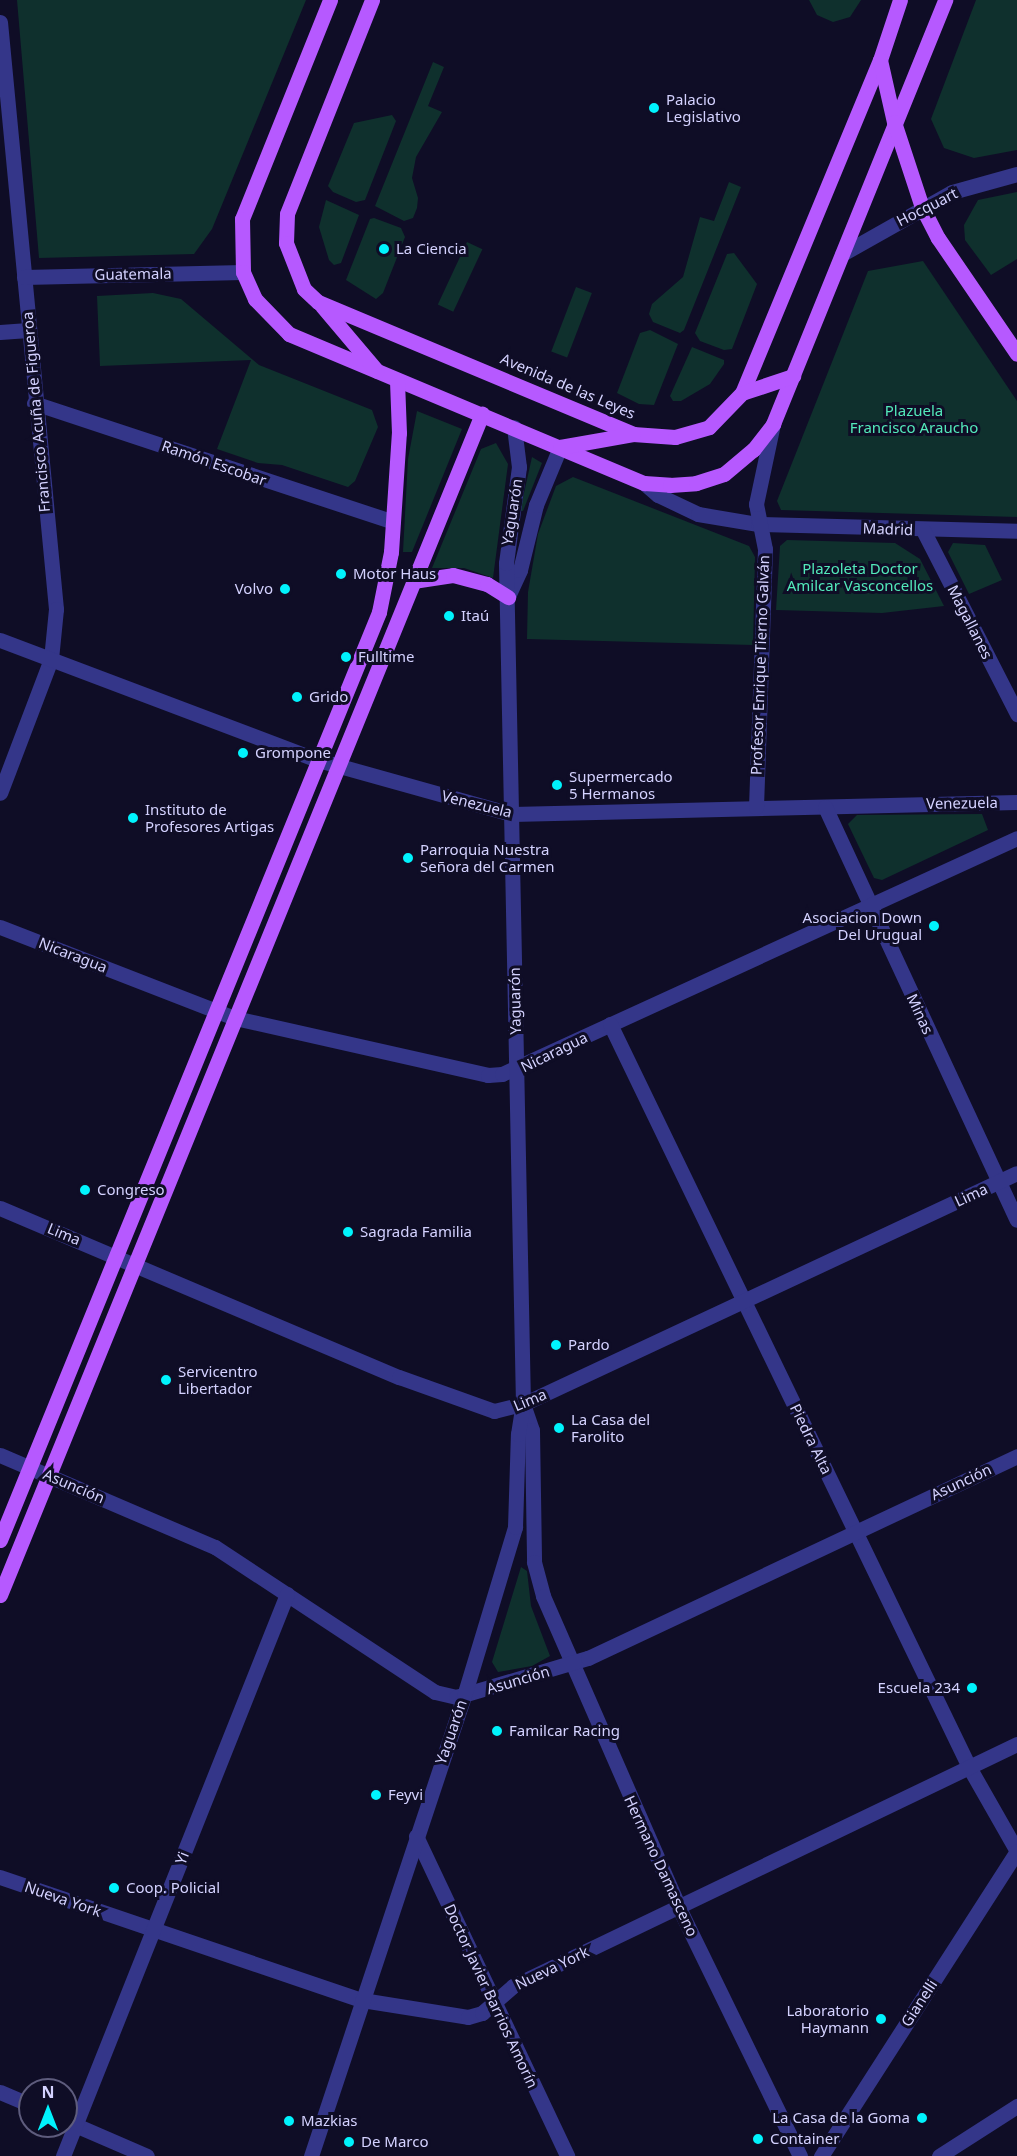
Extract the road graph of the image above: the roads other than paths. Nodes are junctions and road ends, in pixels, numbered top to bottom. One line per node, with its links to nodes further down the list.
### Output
1 (330, 0): 12 (main road)
2 (372, 0): 14 (main road, Avenida de las Leyes)
3 (900, 0): 7 (main road, Avenida de las Leyes)
4 (945, 0): 8 (main road)
5 (0, 22): 6 (street, Francisco Acuña de Figueroa)
6 (1, 48): 13 (street, Francisco Acuña de Figueroa)
7 (880, 60): 8 (main road); 21 (main road, Avenida de las Leyes)
8 (894, 122): 10 (main road); 11 (main road)
9 (1017, 174): 10 (street, Hocquart)
10 (922, 207): 11 (street, Hocquart); 17 (main road)
11 (842, 254): 19 (main road)
12 (243, 272): 13 (street, Guatemala); 18 (main road)
13 (24, 277): 15 (street, Francisco Acuña de Figueroa)
14 (318, 302): 18 (main road); 26 (main road, Avenida de las Leyes)
15 (28, 330): 16 (street); 22 (street, Francisco Acuña de Figueroa)
16 (0, 332)
17 (1017, 354)
18 (378, 373): 20 (main road)
19 (792, 376): 21 (main road); 24 (main road)
20 (397, 381): 23 (main road); 29 (main road)
21 (742, 393): 26 (main road, Avenida de las Leyes)
22 (34, 403): 29 (street, Ramón Escobar); 36 (street, Francisco Acuña de Figueroa)
23 (482, 414): 25 (main road); 33 (main road)
24 (773, 424): 28 (main road); 30 (street)
25 (514, 428): 27 (main road); 34 (street, Yaguarón)
26 (633, 434): 27 (main road)
27 (560, 447): 28 (main road); 34 (street, Yaguarón)
28 (644, 483): 30 (street)
29 (393, 522): 38 (main road)
30 (758, 524): 31 (street, Madrid); 42 (street, Profesor Enrique Tierno Galván)
31 (923, 530): 32 (street, Madrid); 37 (street, Magallanes)
32 (1017, 531)
33 (412, 581): 34 (main road); 39 (main road)
34 (508, 597): 44 (street, Yaguarón)
35 (0, 640): 36 (street, Venezuela)
36 (51, 659): 38 (street, Venezuela); 40 (street, Francisco Acuña de Figueroa)
37 (1017, 714)
38 (318, 760): 39 (street, Venezuela); 48 (main road)
39 (337, 766): 44 (street, Venezuela); 49 (main road)
40 (0, 794)
41 (1017, 802): 43 (street, Venezuela)
42 (756, 807): 43 (street, Venezuela); 44 (street, Venezuela)
43 (825, 807): 46 (street, Minas)
44 (512, 814): 51 (street, Yaguarón)
45 (1017, 838): 46 (street, Nicaragua)
46 (870, 905): 50 (street, Nicaragua); 53 (street, Minas)
47 (0, 927): 48 (street, Nicaragua)
48 (216, 1011): 49 (street, Nicaragua); 56 (main road)
49 (235, 1018): 51 (street, Nicaragua); 57 (main road)
50 (610, 1024): 51 (street, Nicaragua); 58 (street, Piedra Alta)
51 (517, 1070): 59 (street, Yaguarón)
52 (1017, 1173): 53 (street, Lima)
53 (998, 1182): 55 (street, Minas); 58 (street, Lima)
54 (0, 1208): 56 (street, Lima)
55 (1017, 1220)
56 (116, 1255): 57 (street, Lima); 62 (main road)
57 (135, 1263): 59 (street, Lima); 63 (main road)
58 (744, 1300): 59 (street, Lima); 64 (street, Piedra Alta)
59 (523, 1404): 66 (street, Yaguarón); 70 (street, Yaguarón)
60 (0, 1455): 62 (street, Asunción)
61 (1017, 1456): 64 (street, Asunción)
62 (30, 1467): 63 (street, Asunción); 65 (main road)
63 (49, 1475): 67 (street, Asunción); 68 (main road)
64 (856, 1530): 69 (street, Asunción); 72 (street, Piedra Alta)
65 (0, 1540)
66 (535, 1571): 69 (street, Hermano Damasceno)
67 (287, 1594): 70 (street, Asunción); 77 (street, Yi)
68 (0, 1595)
69 (570, 1664): 70 (street, Asunción); 76 (street, Hermano Damasceno)
70 (464, 1696): 73 (street, Yaguarón)
71 (1017, 1744): 72 (street, Nueva York)
72 (969, 1767): 74 (street, Piedra Alta); 76 (street, Nueva York)
73 (416, 1836): 78 (street, Yaguarón); 79 (street, Doctor Javier Barrios Amorín)
74 (1017, 1851): 91 (street, Gianelli)
75 (0, 1877): 77 (street, Nueva York)
76 (679, 1908): 79 (street, Nueva York); 90 (street, Hermano Damasceno)
77 (154, 1931): 78 (street, Nueva York); 82 (street, Yi)
78 (362, 2000): 79 (street, Nueva York); 88 (street, Yaguarón)
79 (493, 2004): 89 (street, Doctor Javier Barrios Amorín)
80 (0, 2092): 81 (street)
81 (18, 2100)
82 (78, 2105)
83 (1017, 2106): 92 (street)
84 (78, 2126): 87 (street)
85 (67, 2138): 86 (street, Yi)
86 (63, 2156)
87 (147, 2156)
88 (311, 2156)
89 (567, 2156)
90 (800, 2156)
91 (821, 2156)
92 (939, 2156)

